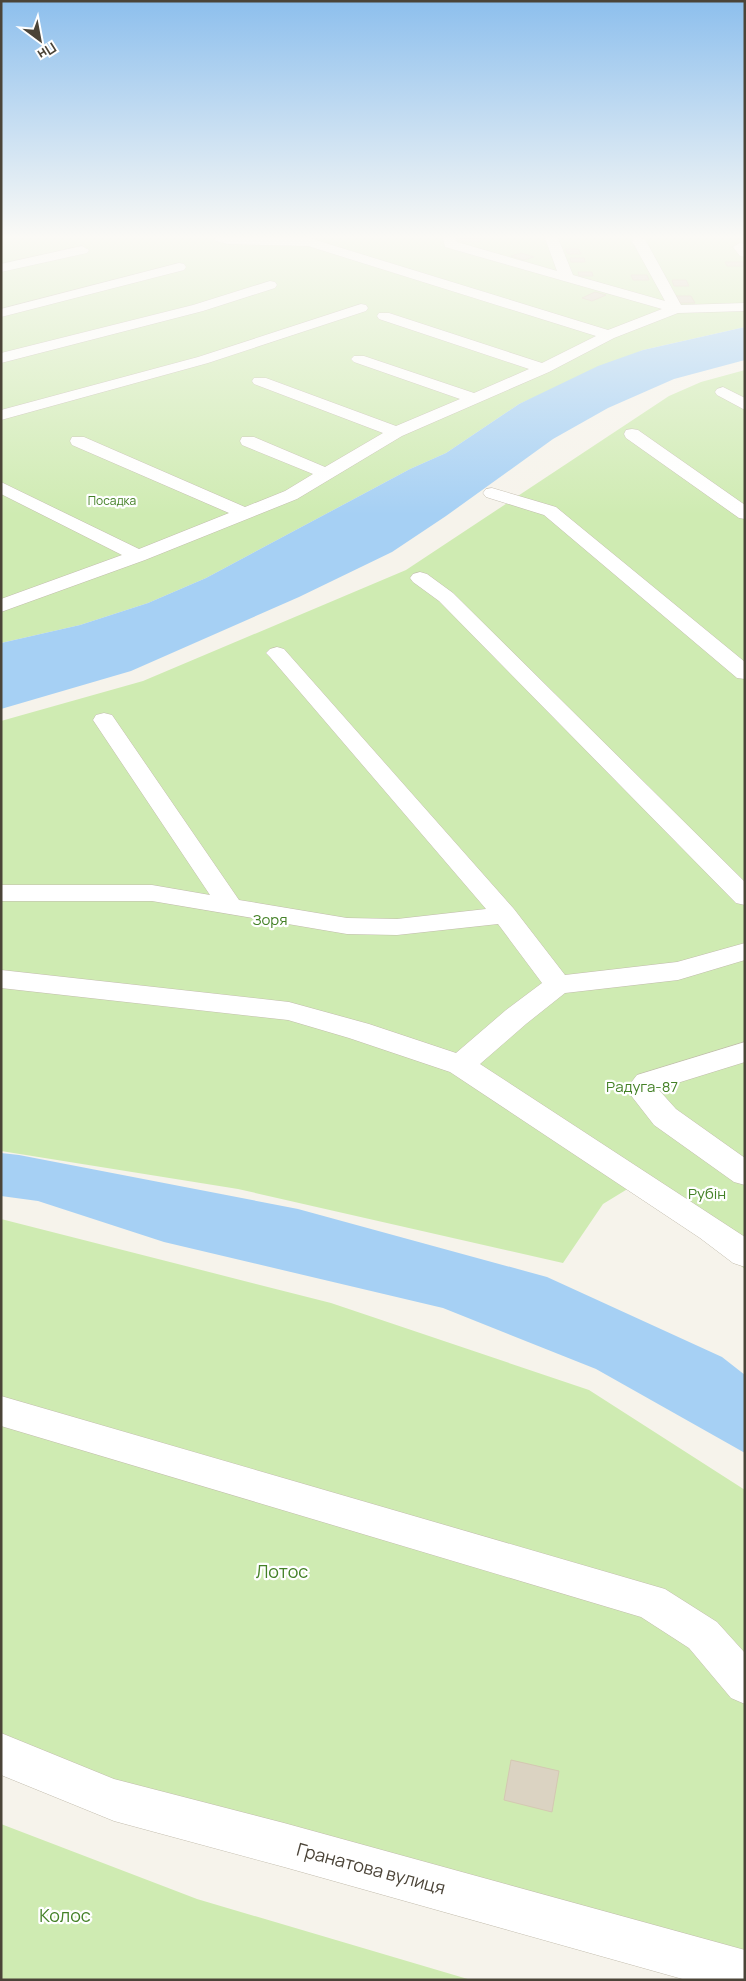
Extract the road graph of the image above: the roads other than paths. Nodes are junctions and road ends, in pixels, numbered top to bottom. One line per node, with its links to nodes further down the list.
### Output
1 (110, 330): 7 (street)
2 (293, 330): 14 (street)
3 (427, 330): 9 (street)
4 (597, 330): 6 (street)
5 (619, 330): 6 (street)
6 (609, 334): 9 (street)
7 (1, 358)
8 (358, 360): 12 (street)
9 (543, 369): 12 (street)
10 (260, 381): 15 (street)
11 (723, 392): 13 (street)
12 (476, 399): 15 (street)
13 (745, 405)
14 (1, 415)
15 (396, 432): 19 (street)
16 (632, 434): 23 (street)
17 (78, 441): 22 (street)
18 (248, 441): 19 (street)
19 (327, 474): 22 (street)
20 (1, 487): 24 (street)
21 (492, 493): 30 (street)
22 (246, 514): 24 (street)
23 (745, 514)
24 (138, 556): 27 (street)
25 (420, 578): 33 (street)
26 (1, 583): 27 (street)
27 (27, 597): 28 (street)
28 (1, 606)
29 (277, 653): 35 (street)
30 (745, 672)
31 (104, 720): 34 (street)
32 (1, 893): 34 (street)
33 (745, 897)
34 (229, 904): 35 (street)
35 (505, 915): 38 (street)
36 (745, 951): 38 (street)
37 (1, 979): 40 (street)
38 (558, 985): 40 (street)
39 (745, 1052): 41 (street)
40 (460, 1065): 42 (street)
41 (745, 1174)
42 (745, 1254)
43 (3, 1416): 44 (street)
44 (745, 1684)
45 (1, 1754): 46 (street, Гранатова вулиця)
46 (745, 1973)

